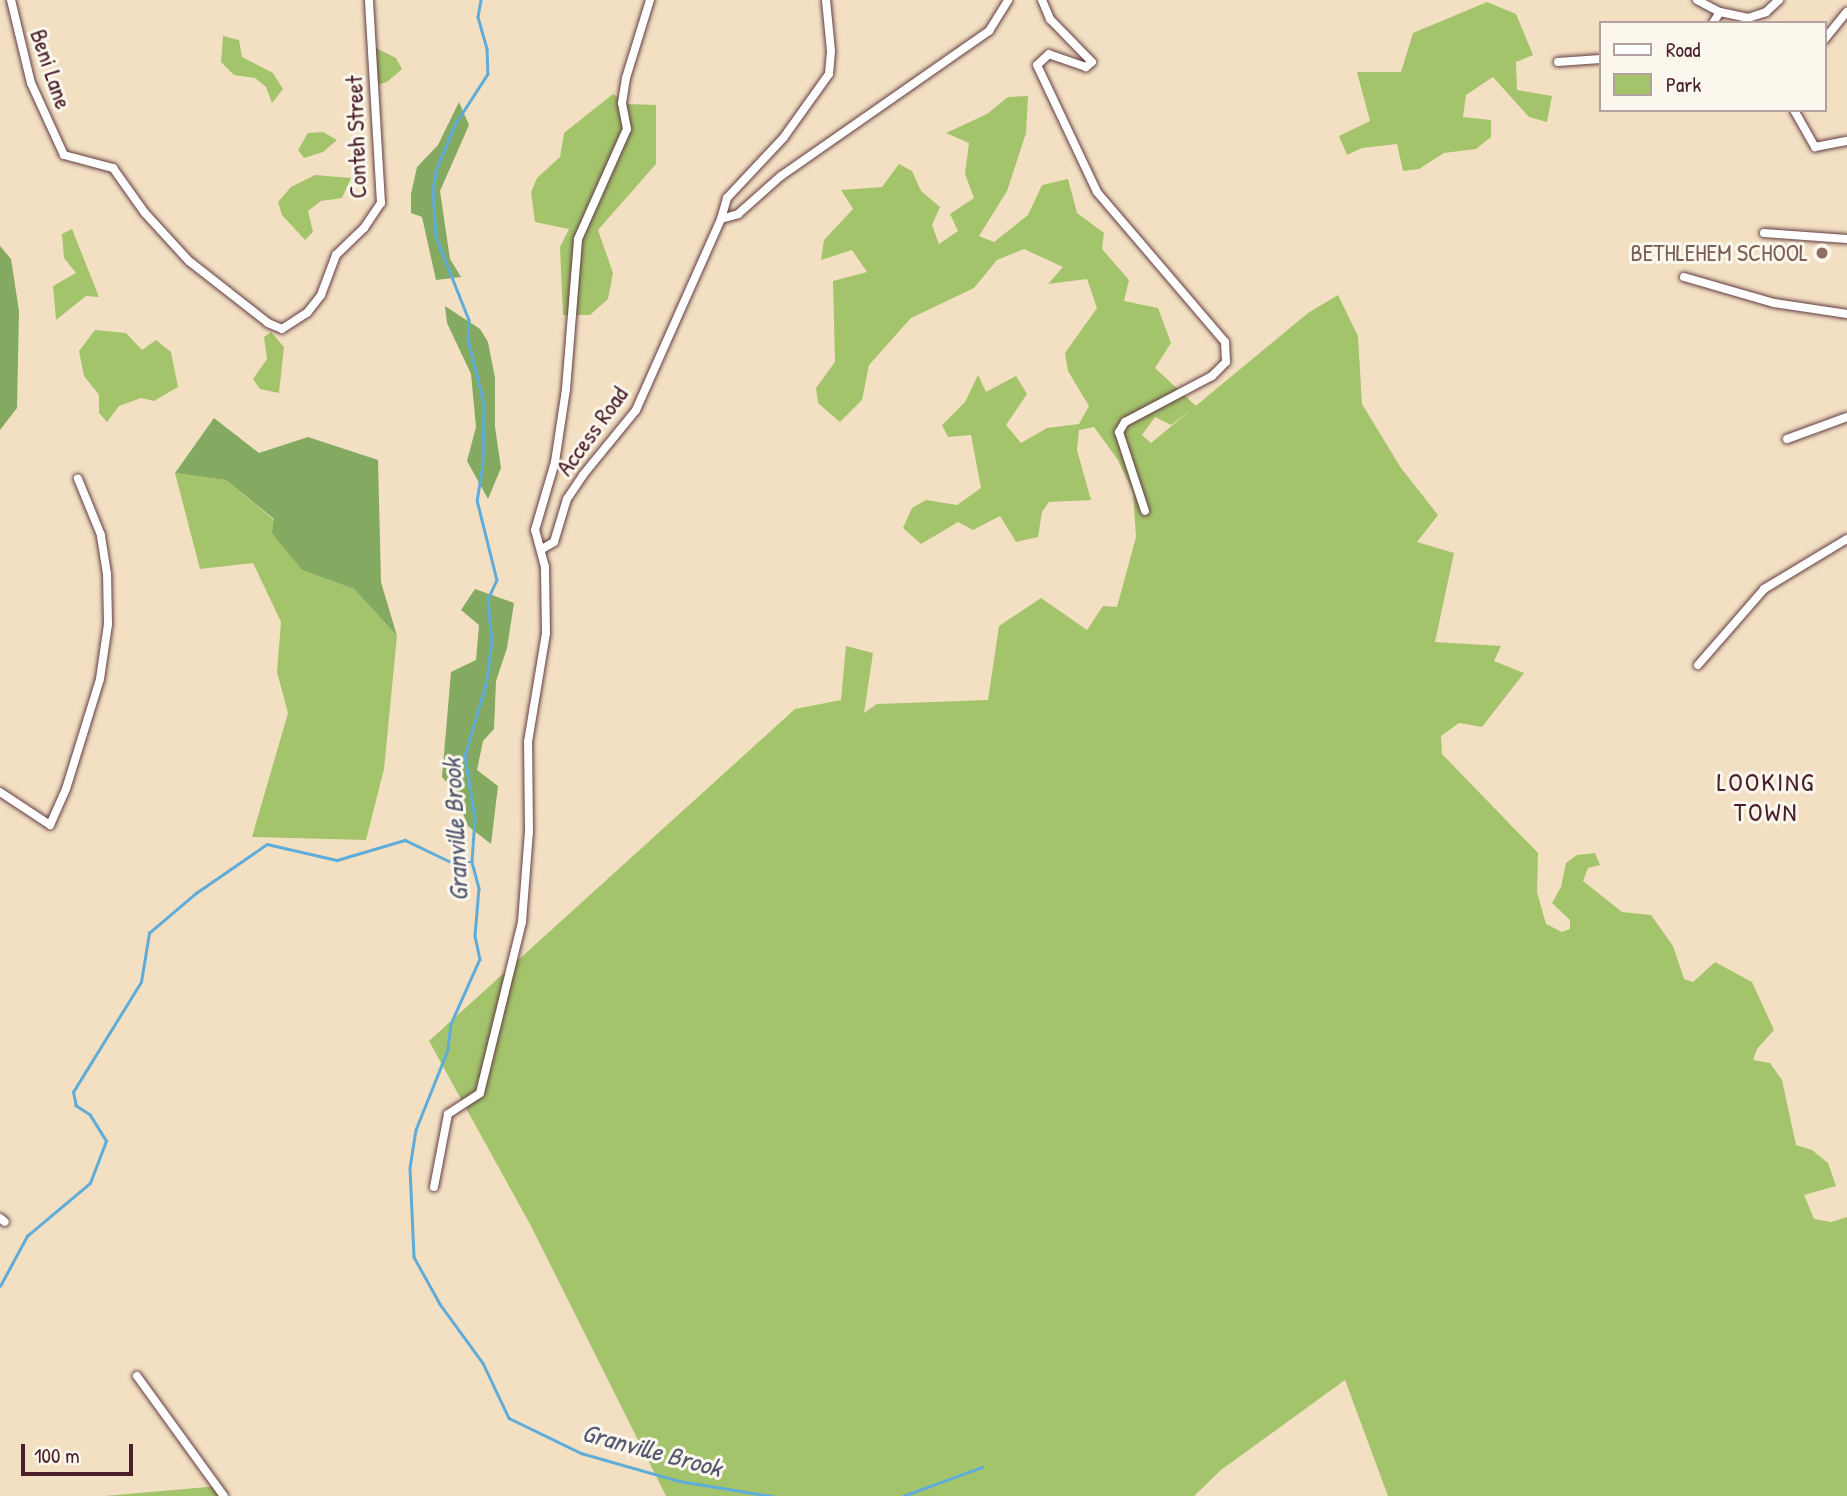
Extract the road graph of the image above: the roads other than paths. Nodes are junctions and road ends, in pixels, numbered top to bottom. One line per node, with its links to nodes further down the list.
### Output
1 (11, 0): 20 (street, Beni Lane)
2 (369, 0): 20 (street, Conteh Street)
3 (650, 0): 28 (street, Access Road)
4 (825, 0): 17 (street, Access Road)
5 (1008, 0): 17 (street)
6 (1042, 0): 26 (street)
7 (1697, 0): 9 (street)
8 (1779, 0): 9 (street)
9 (1720, 12): 11 (street)
10 (1847, 12): 12 (street)
11 (1714, 21)
12 (1826, 38)
13 (1598, 59): 14 (street)
14 (1558, 62)
15 (1795, 112): 16 (street)
16 (1847, 141)
17 (721, 219): 28 (street, Access Road)
18 (1764, 233): 19 (street)
19 (1847, 239)
20 (336, 255)
21 (1684, 277): 22 (street)
22 (1847, 314)
23 (1847, 417): 24 (street)
24 (1787, 439)
25 (78, 479): 30 (street)
26 (1145, 511)
27 (1847, 539): 29 (street)
28 (542, 550): 31 (street)
29 (1698, 665)
30 (0, 792)
31 (434, 1188)
32 (137, 1376): 33 (street)
33 (224, 1496)

